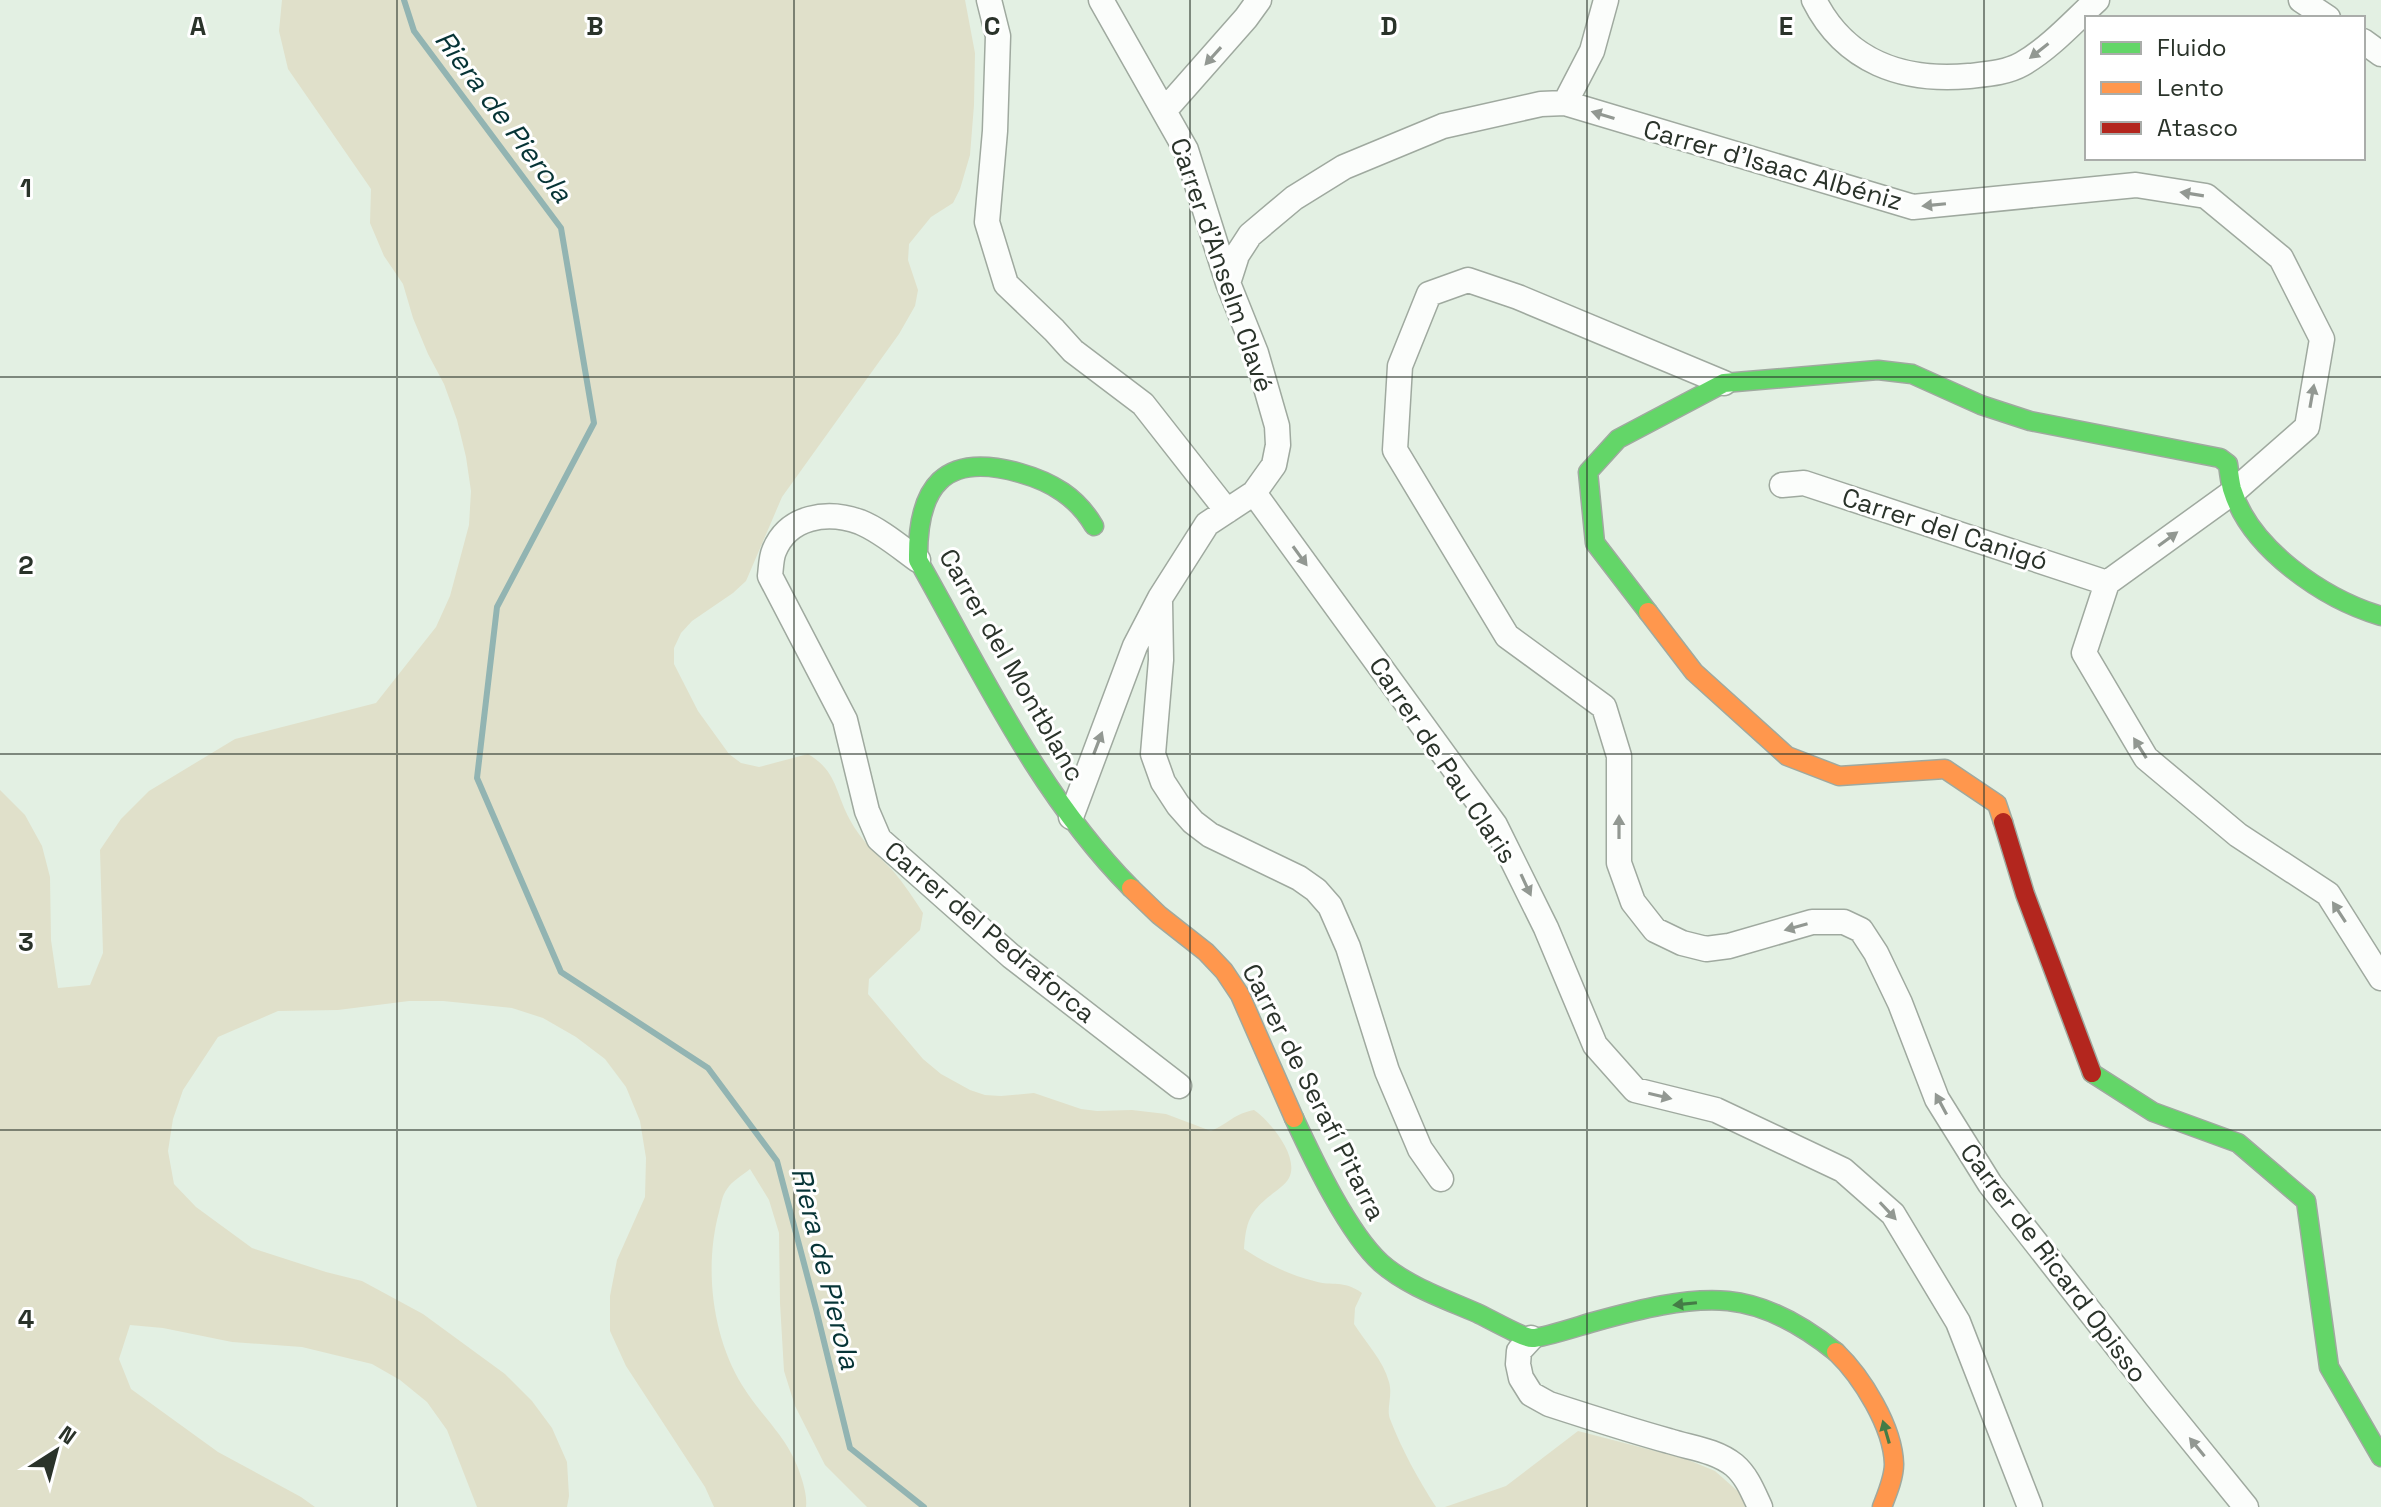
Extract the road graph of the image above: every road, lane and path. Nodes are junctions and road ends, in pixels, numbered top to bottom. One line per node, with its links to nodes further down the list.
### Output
1 (989, 0): 16 (street)
2 (1101, 0): 10 (street, Carrer d'Anselm Clavé)
3 (1259, 0): 10 (street, one-way to 10)
4 (1606, 0): 9 (street)
5 (1814, 0): 6 (street, one-way to 5)
6 (2097, 0)
7 (2301, 0): 8 (street)
8 (2325, 16)
9 (1565, 103): 11 (street); 14 (street, Carrer d'Isaac Albéniz, one-way to 9)
10 (1164, 111): 11 (street, Carrer d'Anselm Clavé)
11 (1228, 283): 15 (street, Carrer d'Anselm Clavé)
12 (1724, 383): 14 (street); 27 (street); 31 (street, Carrer de Ricard Opisso, one-way to 12)
13 (1782, 485): 19 (street, Carrer del Canigó)
14 (2242, 485): 19 (street, Carrer d'Isaac Albéniz, one-way to 14); 21 (street)
15 (1254, 493): 16 (street); 30 (street, Carrer de Pau Claris, one-way to 30)
16 (1227, 511): 20 (street)
17 (1094, 526): 18 (street, Carrer del Montblanc)
18 (918, 560): 22 (street, Carrer del Montblanc); 24 (street, Carrer del Pedraforca)
19 (2107, 583): 23 (street, one-way to 19)
20 (1160, 598): 22 (street, one-way to 20); 25 (street)
21 (2381, 616)
22 (1071, 817): 26 (street, Carrer de Serafí Pitarra)
23 (2381, 978)
24 (1179, 1086)
25 (1441, 1179)
26 (1531, 1338): 28 (street); 29 (street, one-way to 26)
27 (2381, 1457)
28 (1760, 1507)
29 (1882, 1507)
30 (2030, 1507)
31 (2246, 1507)

